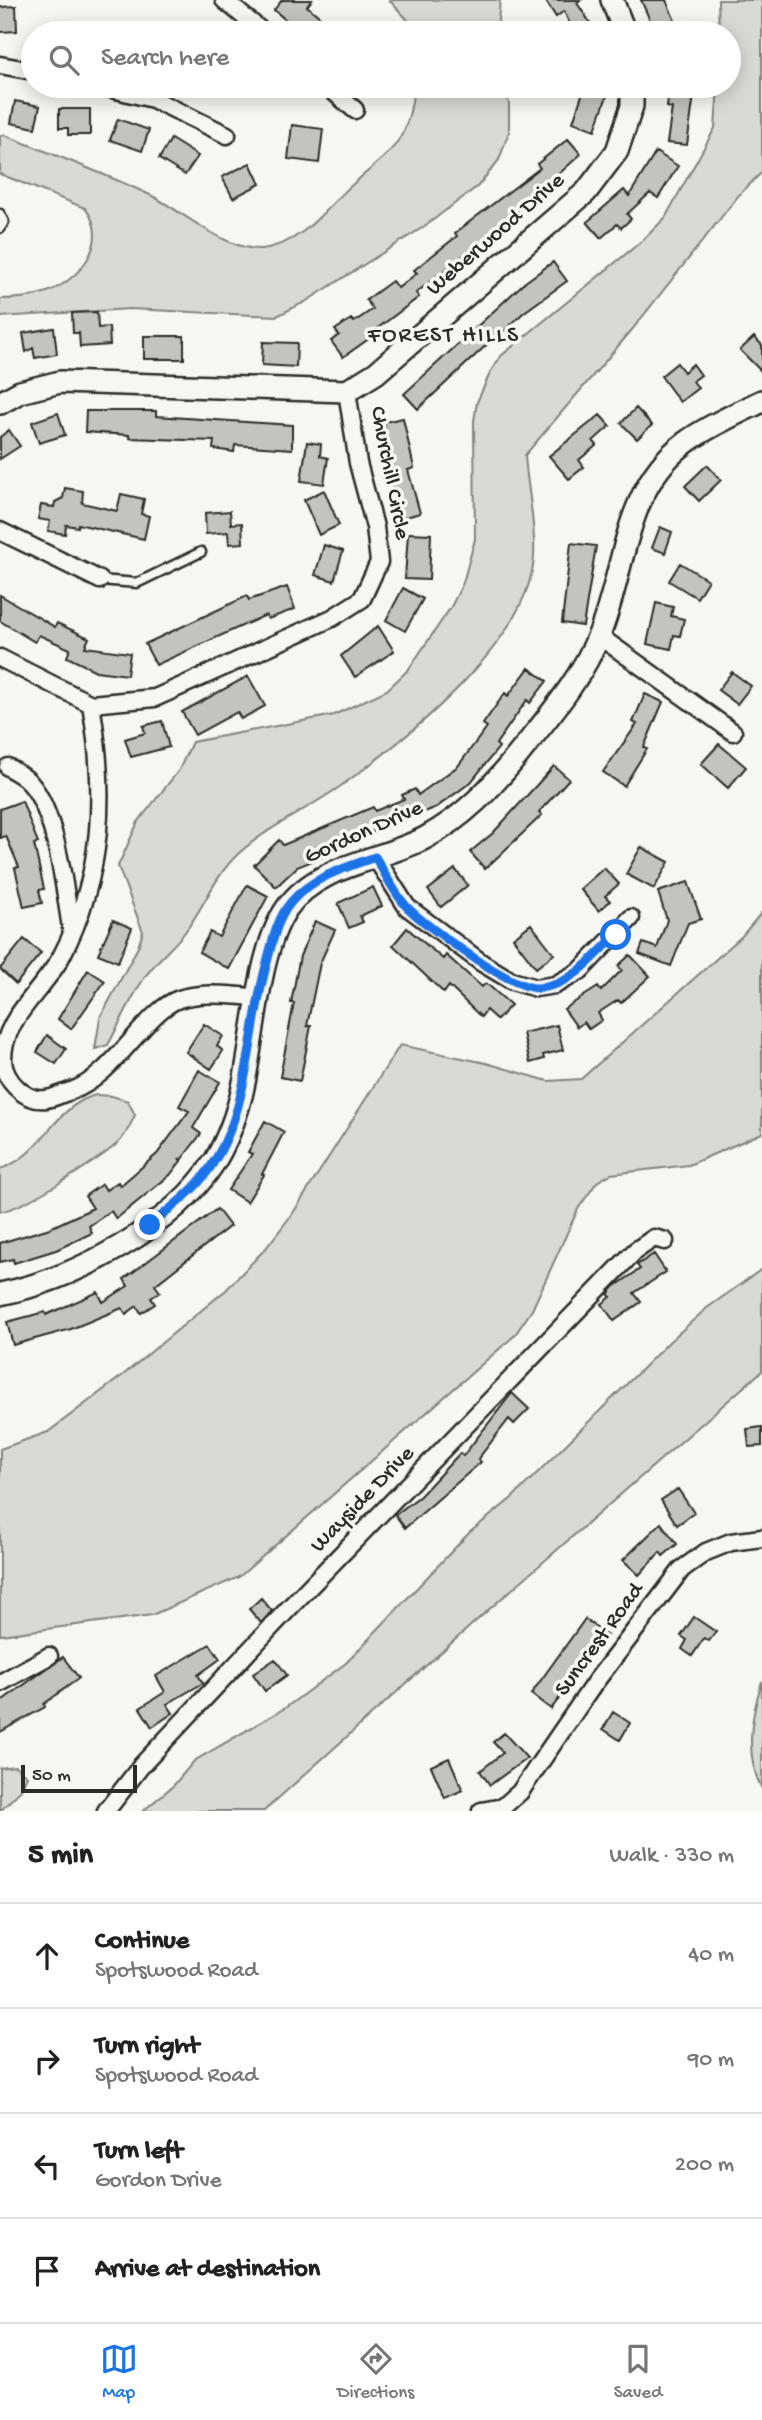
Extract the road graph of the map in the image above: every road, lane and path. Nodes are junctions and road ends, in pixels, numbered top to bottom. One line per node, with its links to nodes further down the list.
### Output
1 (224, 0): 3 (street)
2 (612, 0): 4 (street)
3 (249, 21)
4 (620, 21)
5 (0, 65): 6 (street)
6 (21, 69)
7 (149, 98): 11 (street)
8 (341, 98): 10 (street)
9 (632, 98): 14 (street, Weberwood Drive)
10 (355, 110)
11 (226, 135)
12 (0, 214): 13 (lane)
13 (0, 228)
14 (347, 391): 16 (street, Churchill Circle); 22 (street, Churchill Circle)
15 (762, 401): 20 (street, Gordon Drive)
16 (0, 403)
17 (0, 531): 19 (street)
18 (201, 552): 19 (lane)
19 (100, 580)
20 (599, 636): 23 (street); 25 (street, Gordon Drive)
21 (0, 658): 22 (street)
22 (92, 704): 27 (street)
23 (733, 732)
24 (8, 767): 27 (street)
25 (375, 857): 26 (street); 28 (street, Gordon Drive)
26 (631, 918)
27 (72, 934): 28 (street)
28 (258, 997): 30 (street, Gordon Drive)
29 (665, 1241): 35 (street, Wayside Drive)
30 (0, 1294)
31 (762, 1538): 34 (street, Suncrest Road)
32 (49, 1656): 33 (street)
33 (0, 1683)
34 (506, 1809): 36 (street)
35 (106, 1811)
36 (481, 1811)

